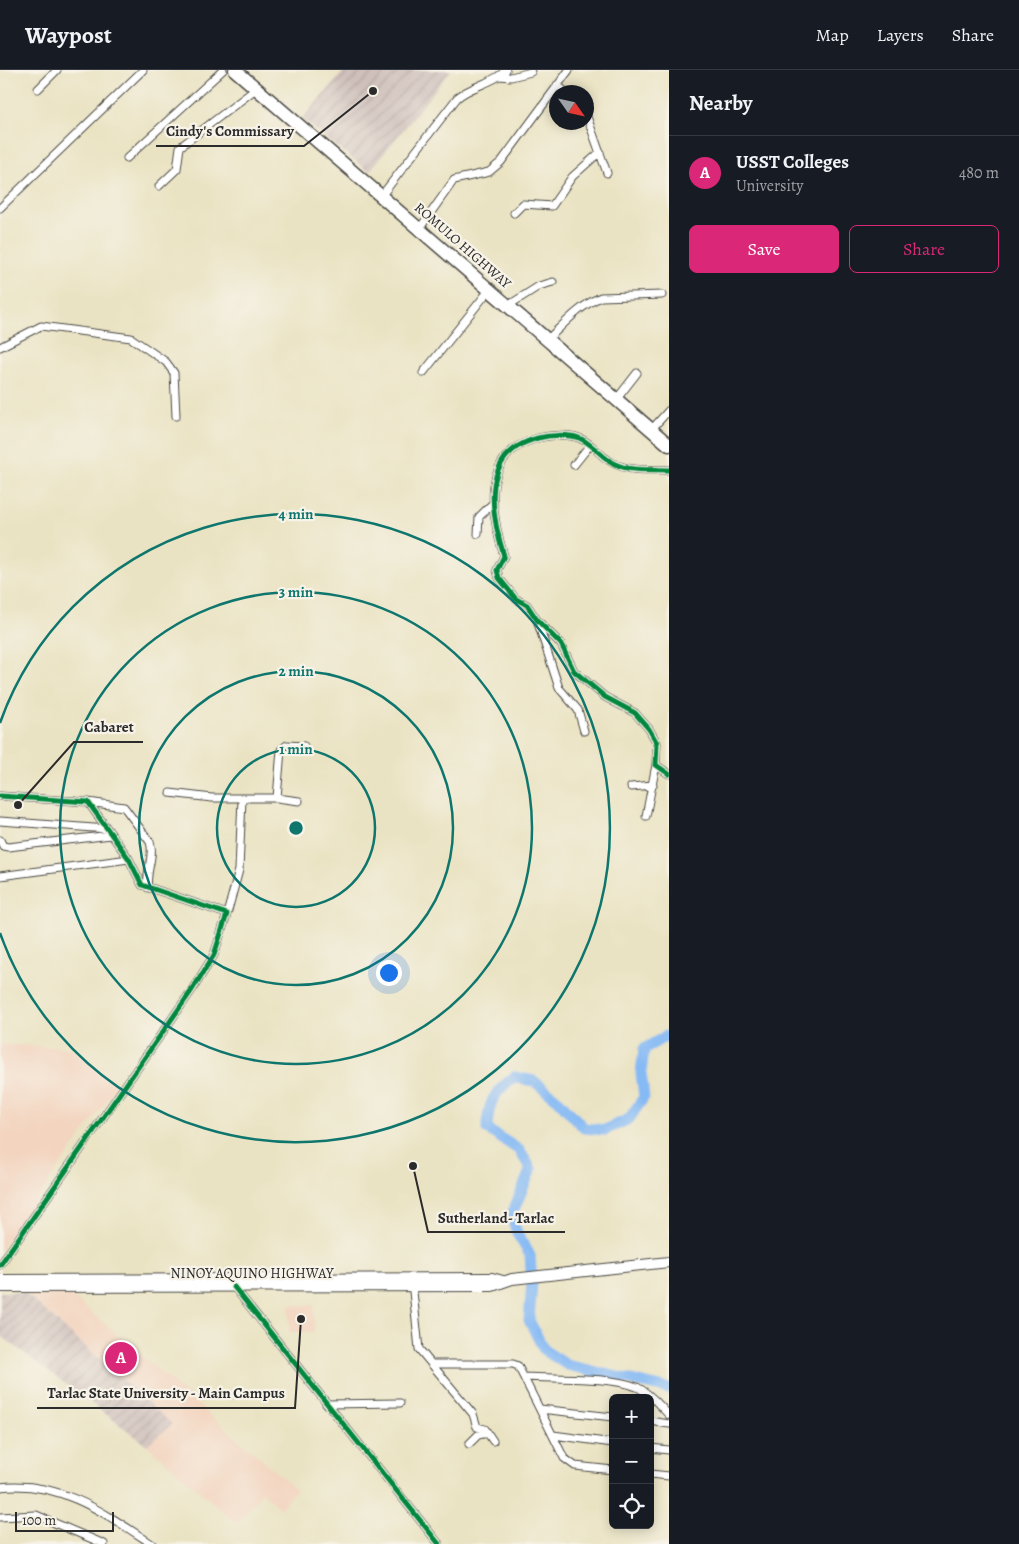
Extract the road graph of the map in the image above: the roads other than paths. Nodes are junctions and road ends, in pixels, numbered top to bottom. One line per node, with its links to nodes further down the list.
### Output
1 (57, 70): 11 (street)
2 (223, 70): 15 (street)
3 (235, 70): 10 (highway, ROMULO HIGHWAY)
4 (506, 70): 8 (street)
5 (569, 70): 9 (street)
6 (141, 71): 19 (street)
7 (532, 72): 8 (street)
8 (500, 76): 18 (street)
9 (557, 85)
10 (257, 88): 17 (street); 18 (highway, ROMULO HIGHWAY)
11 (38, 89)
12 (549, 96): 21 (street)
13 (592, 130): 14 (street)
14 (600, 152): 16 (street); 20 (street)
15 (127, 158)
16 (607, 173)
17 (159, 186)
18 (382, 196): 21 (highway, ROMULO HIGHWAY)
19 (0, 208)
20 (514, 213)
21 (420, 228): 23 (highway, ROMULO HIGHWAY)
22 (553, 282): 25 (street)
23 (490, 288): 25 (highway, ROMULO HIGHWAY); 28 (street)
24 (662, 295): 26 (street)
25 (509, 305): 26 (highway, ROMULO HIGHWAY)
26 (548, 340): 30 (highway, ROMULO HIGHWAY)
27 (0, 347): 32 (street)
28 (423, 373)
29 (637, 373): 30 (street)
30 (616, 400): 33 (highway, ROMULO HIGHWAY)
31 (669, 410): 33 (street)
32 (176, 416)
33 (650, 430): 35 (highway, ROMULO HIGHWAY)
34 (590, 445): 36 (street); 37 (street); 38 (street)
35 (669, 445)
36 (574, 465)
37 (669, 470)
38 (493, 503): 39 (street); 40 (street)
39 (478, 534)
40 (537, 620): 41 (street); 43 (street)
41 (584, 731)
42 (304, 746): 49 (street)
43 (656, 765): 44 (street); 45 (street)
44 (669, 774)
45 (653, 785): 46 (street); 53 (street)
46 (631, 787)
47 (170, 793): 50 (street)
48 (0, 796): 52 (street)
49 (277, 798): 50 (street); 51 (street)
50 (242, 799): 62 (street)
51 (299, 801)
52 (88, 802): 55 (street); 59 (street)
53 (646, 816)
54 (0, 821): 55 (street)
55 (109, 832): 56 (street); 57 (street)
56 (0, 840)
57 (129, 859): 58 (street); 60 (street)
58 (134, 868): 59 (street); 61 (street)
59 (147, 870): 61 (street)
60 (0, 876)
61 (148, 888): 62 (street)
62 (227, 914): 64 (street)
63 (669, 1262): 68 (main road, NINOY AQUINO HIGHWAY)
64 (0, 1265)
65 (0, 1280): 66 (main road, NINOY AQUINO HIGHWAY)
66 (220, 1283): 67 (main road, NINOY AQUINO HIGHWAY); 69 (main road, NINOY AQUINO HIGHWAY); 70 (main road, NINOY AQUINO HIGHWAY)
67 (265, 1283): 68 (main road, NINOY AQUINO HIGHWAY); 70 (main road, NINOY AQUINO HIGHWAY)
68 (412, 1283): 71 (street)
69 (0, 1287)
70 (234, 1287): 74 (street)
71 (432, 1364): 72 (street); 80 (street)
72 (525, 1377): 75 (street); 76 (street)
73 (400, 1403): 74 (street)
74 (326, 1404): 94 (street)
75 (540, 1409): 77 (street); 81 (street)
76 (669, 1415)
77 (609, 1417)
78 (654, 1422): 79 (street)
79 (669, 1424)
80 (488, 1433): 82 (street); 84 (street)
81 (552, 1434): 83 (street); 87 (street)
82 (493, 1441)
83 (609, 1442)
84 (469, 1444)
85 (654, 1448): 86 (street)
86 (669, 1450)
87 (609, 1469)
88 (654, 1474): 89 (street)
89 (669, 1476)
90 (0, 1487): 93 (street)
91 (0, 1517): 92 (street)
92 (104, 1544)
93 (152, 1544)
94 (439, 1544)

